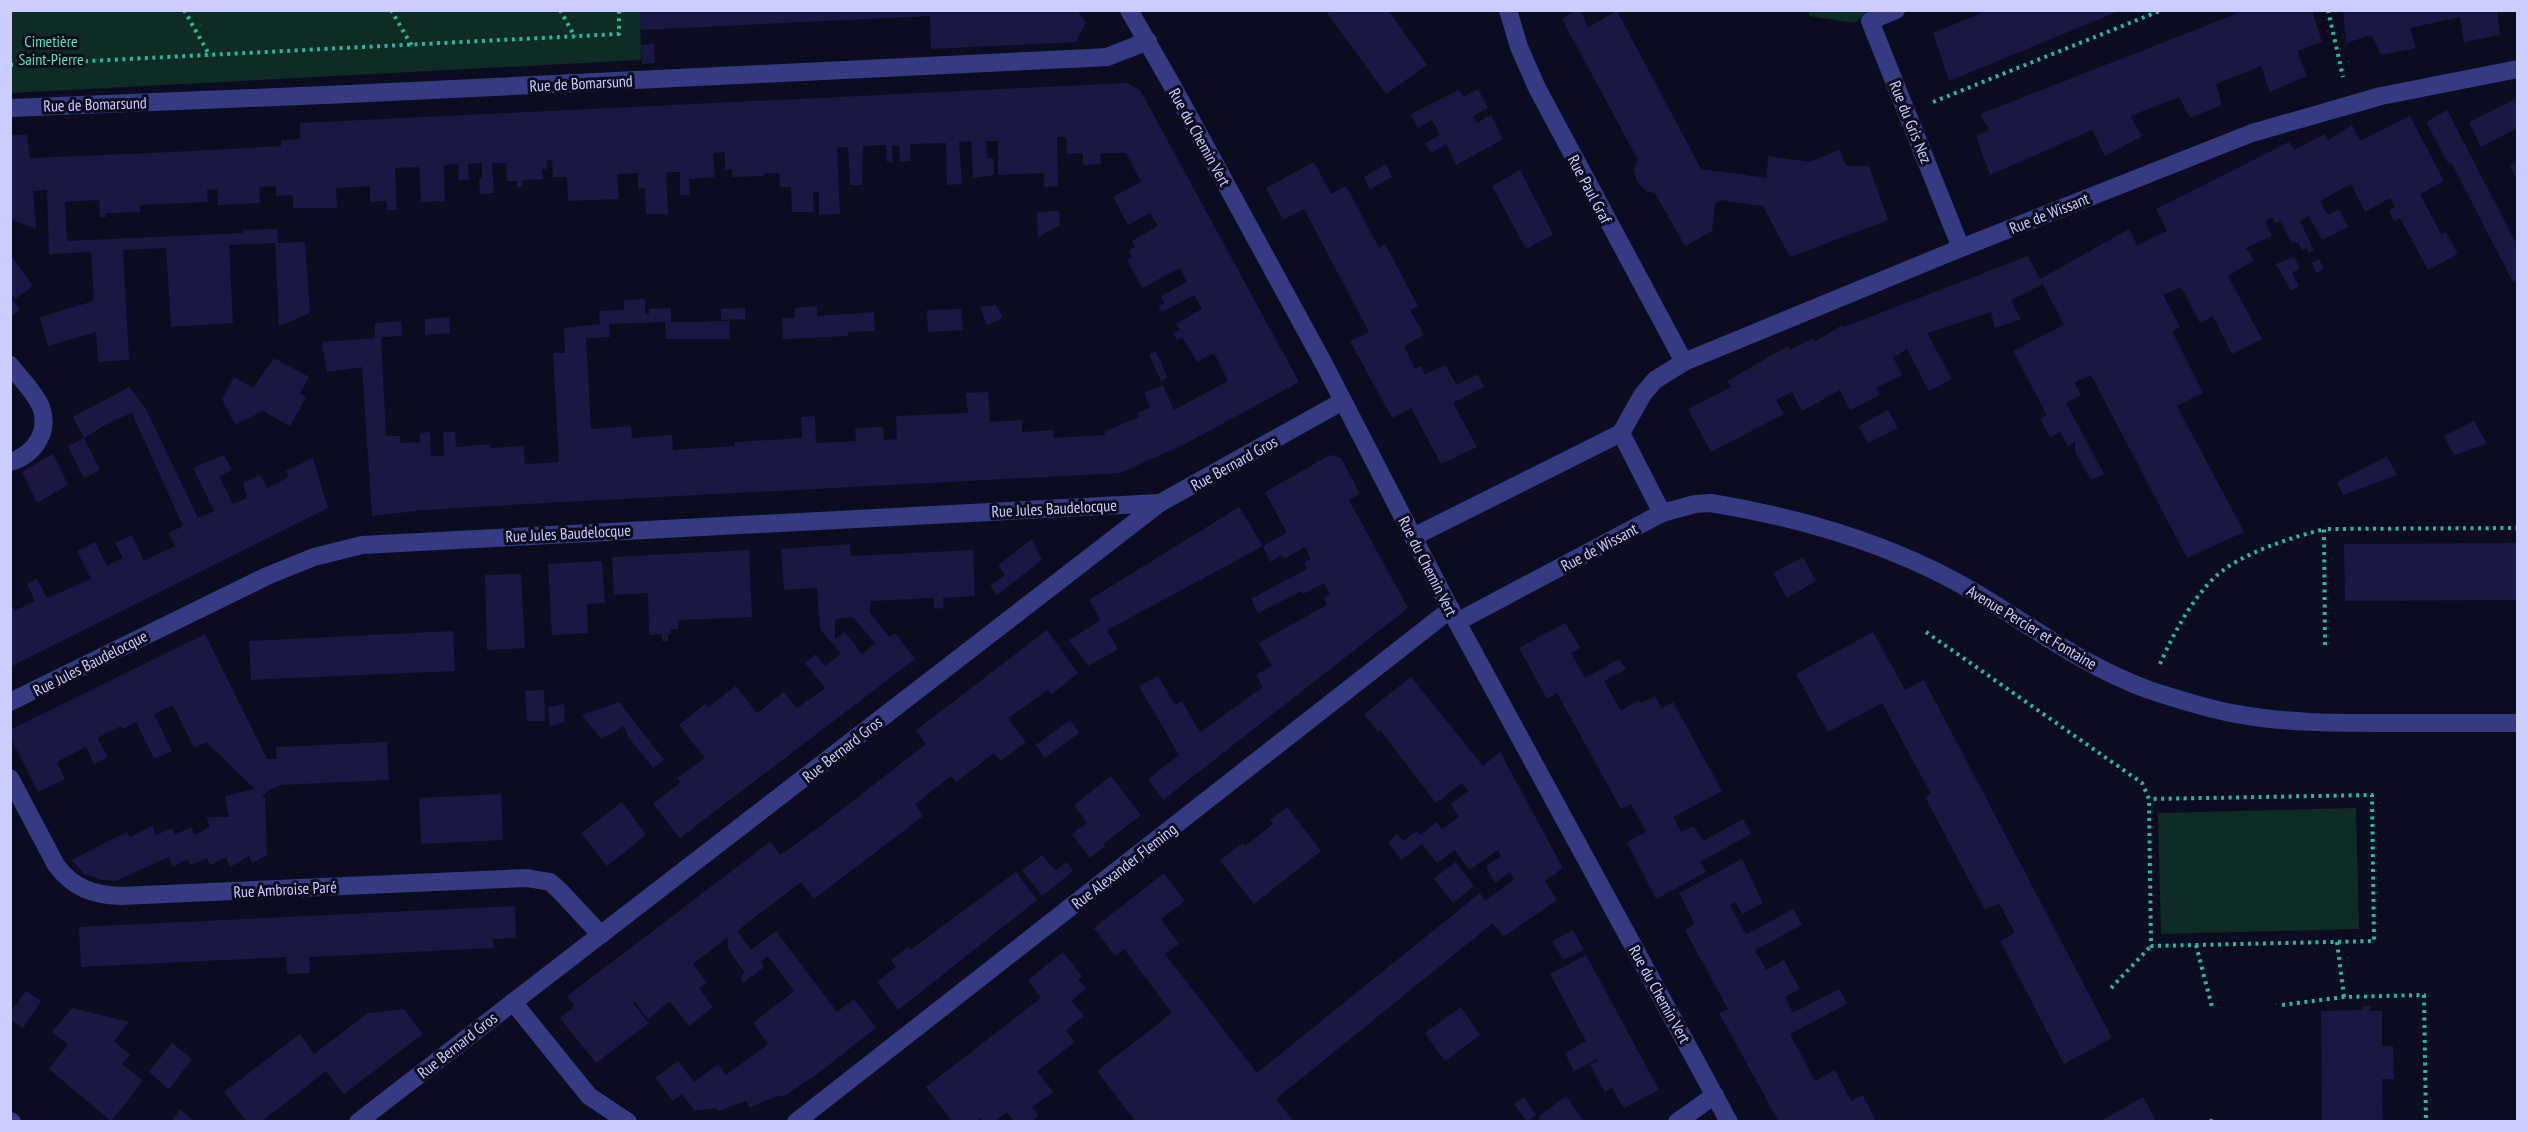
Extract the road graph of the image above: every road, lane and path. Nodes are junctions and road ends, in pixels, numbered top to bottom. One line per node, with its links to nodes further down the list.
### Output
1 (184, 10): 13 (path)
2 (392, 10): 12 (path)
3 (560, 10): 10 (path)
4 (619, 10): 10 (path)
5 (1129, 10): 11 (street, Rue du Chemin Vert)
6 (1508, 10): 20 (street, Rue Paul Graf)
7 (1896, 10): 18 (street, Rue du Gris Nez)
8 (2162, 10): 18 (path)
9 (2328, 10): 16 (path)
10 (575, 37): 12 (path)
11 (1148, 41): 17 (street, Rue de Bomarsund); 22 (street, Rue du Chemin Vert)
12 (412, 46): 13 (path)
13 (210, 56): 14 (path)
14 (10, 65)
15 (2517, 69): 16 (street, Rue de Wissant)
16 (2349, 104): 19 (street, Rue de Wissant)
17 (10, 108)
18 (1907, 112): 19 (street, Rue du Gris Nez)
19 (1961, 248): 20 (street, Rue de Wissant)
20 (1684, 362): 23 (street, Rue de Wissant)
21 (10, 365): 24 (street)
22 (1343, 401): 25 (street, Rue Bernard Gros); 29 (street, Rue du Chemin Vert)
23 (1621, 433): 26 (street); 29 (street)
24 (10, 462)
25 (1160, 503): 34 (street, Rue Jules Baudelocque); 38 (street, Rue Bernard Gros)
26 (1662, 513): 30 (street, Rue de Wissant); 33 (street, Avenue Percier et Fontaine)
27 (2517, 528): 28 (path)
28 (2324, 529): 32 (path); 33 (path)
29 (1413, 537): 30 (street, Rue du Chemin Vert)
30 (1454, 615): 47 (street, Rue du Chemin Vert); 50 (street, Rue Alexander Fleming)
31 (1926, 632): 37 (path)
32 (2325, 645)
33 (2149, 689): 35 (street, Avenue Percier et Fontaine)
34 (10, 702)
35 (2517, 723)
36 (10, 778): 38 (street, Rue Ambroise Paré)
37 (2149, 799): 39 (path); 41 (path)
38 (601, 935): 44 (street, Rue Bernard Gros)
39 (2337, 942): 40 (path); 43 (path)
40 (2196, 945): 41 (path); 46 (path)
41 (2151, 946): 42 (path)
42 (2111, 988)
43 (2344, 997): 45 (path); 53 (path)
44 (513, 1002): 48 (street, Rue Bernard Gros); 49 (street)
45 (2282, 1005)
46 (2212, 1007)
47 (1715, 1095): 51 (street); 52 (street, Rue du Chemin Vert)
48 (358, 1122)
49 (628, 1122)
50 (796, 1122)
51 (1677, 1122)
52 (1729, 1122)
53 (2426, 1122)

